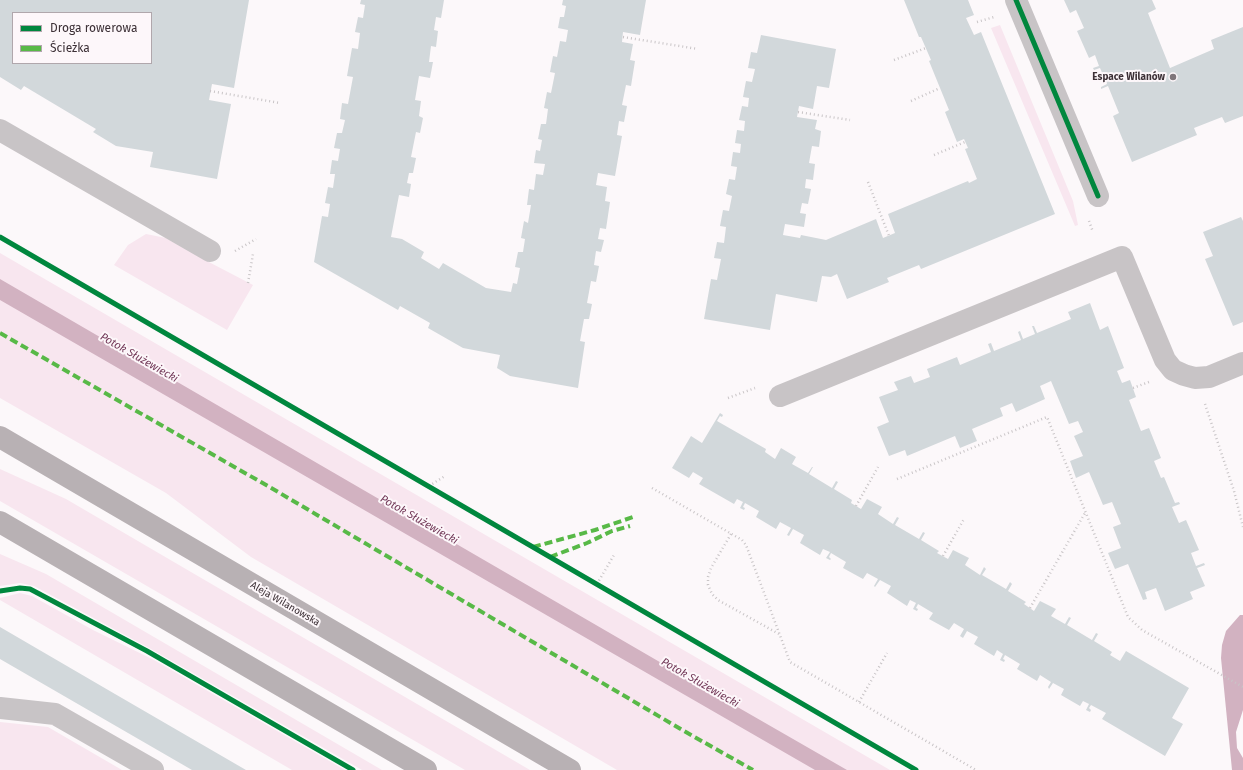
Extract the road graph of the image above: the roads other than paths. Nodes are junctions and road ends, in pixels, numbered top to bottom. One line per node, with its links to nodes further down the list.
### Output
1 (1016, 0): 3 (street)
2 (0, 130): 4 (street)
3 (1098, 196)
4 (210, 251)
5 (1243, 363): 6 (street)
6 (780, 396)
7 (0, 437): 12 (main road, Aleja Wilanowska)
8 (0, 522): 11 (main road)
9 (0, 708): 10 (street)
10 (153, 770)
11 (426, 770)
12 (570, 770)

